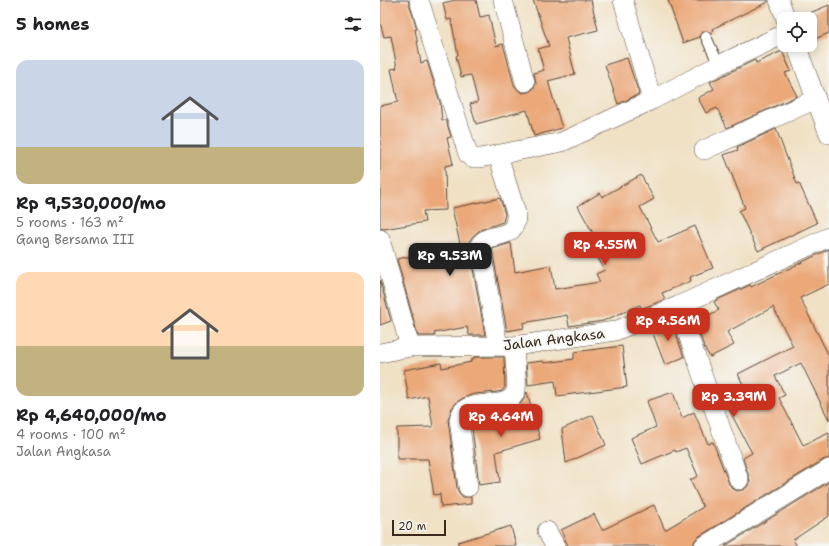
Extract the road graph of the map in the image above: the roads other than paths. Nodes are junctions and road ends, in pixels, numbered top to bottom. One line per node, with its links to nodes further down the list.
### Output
1 (419, 0): 15 (street)
2 (503, 0): 10 (street)
3 (623, 0): 12 (street)
4 (779, 0): 5 (street)
5 (783, 12)
6 (706, 37): 9 (lane)
7 (777, 37): 9 (street)
8 (799, 52): 11 (street)
9 (719, 65): 12 (street)
10 (525, 82)
11 (816, 99): 13 (street); 14 (street)
12 (652, 100): 15 (street)
13 (829, 134)
14 (704, 150)
15 (498, 155): 19 (street)
16 (829, 237): 18 (street, Jalan Angkasa)
17 (381, 245): 20 (street)
18 (678, 306): 19 (street, Jalan Angkasa); 23 (street)
19 (506, 346): 20 (street, Jalan Angkasa); 24 (street)
20 (410, 347): 21 (street, Jalan Angkasa)
21 (380, 352)
22 (829, 469): 25 (street)
23 (739, 480)
24 (468, 487)
25 (704, 546)

